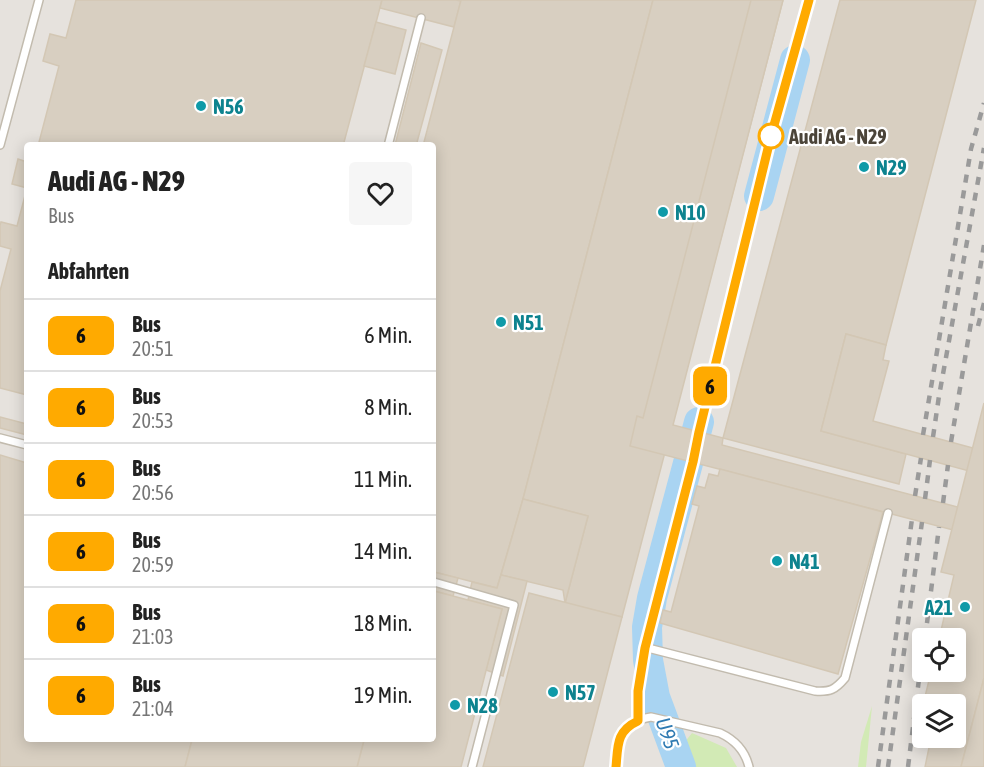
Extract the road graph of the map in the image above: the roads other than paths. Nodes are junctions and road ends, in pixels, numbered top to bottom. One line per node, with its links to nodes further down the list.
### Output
1 (39, 0): 5 (lane)
2 (809, 0): 6 (lane)
3 (421, 18): 4 (lane)
4 (389, 142)
5 (0, 145)
6 (699, 432)
7 (0, 438): 8 (lane)
8 (24, 444)
9 (693, 462): 12 (lane)
10 (888, 513): 12 (lane)
11 (436, 583): 14 (lane)
12 (645, 648): 13 (lane)
13 (638, 721): 15 (lane); 16 (lane)
14 (472, 767)
15 (616, 767)
16 (749, 767)

